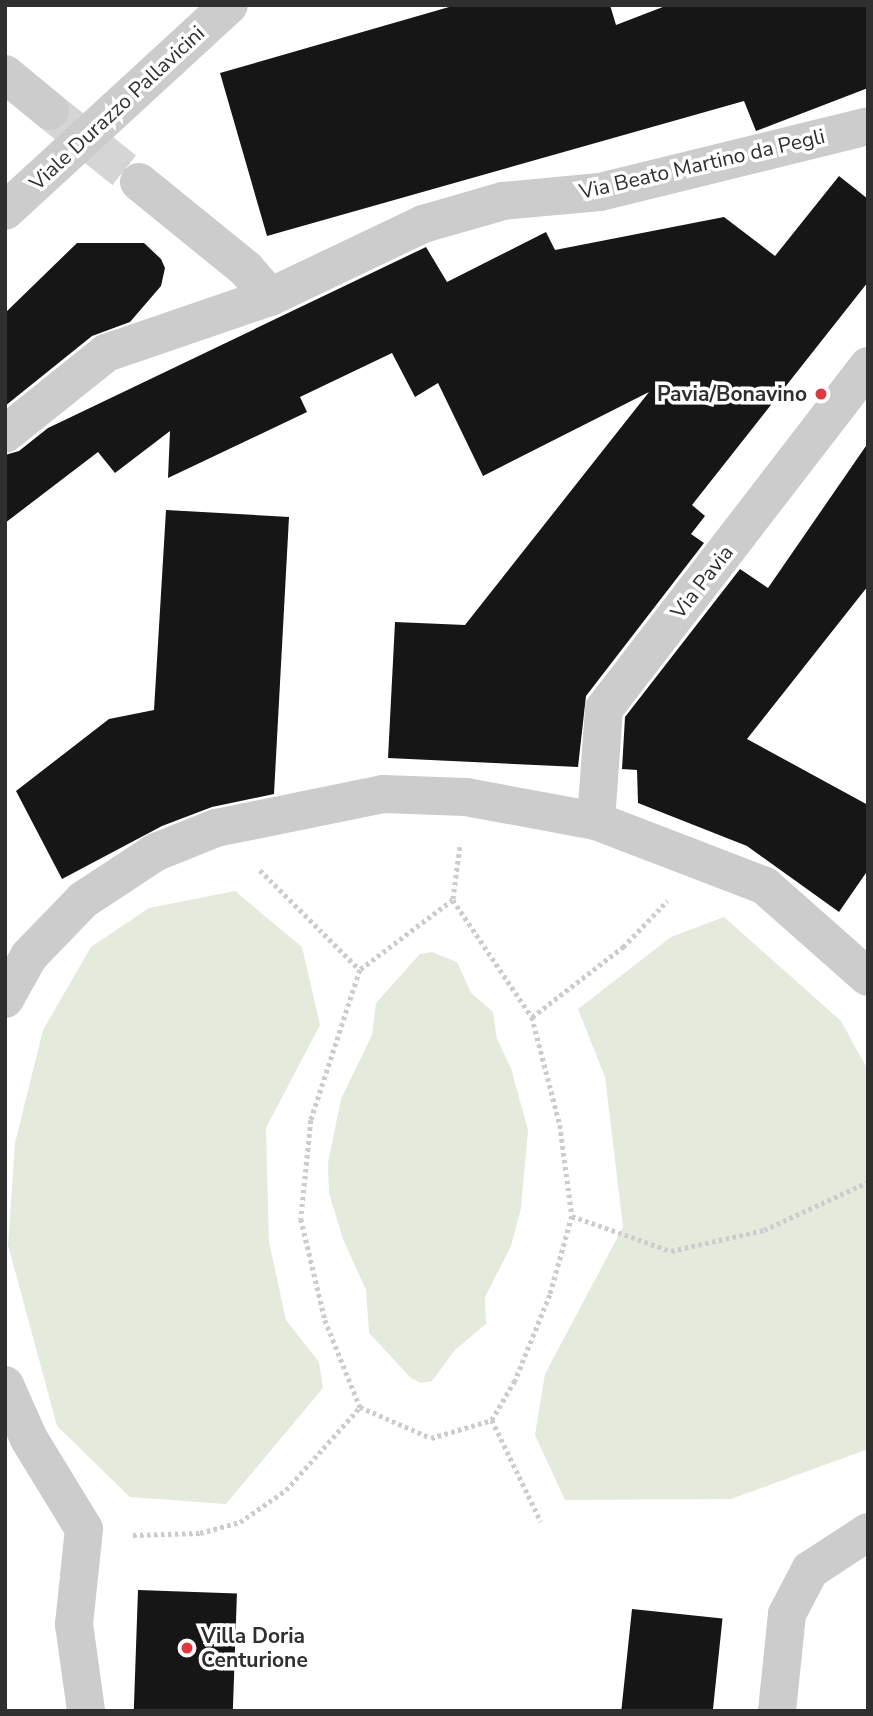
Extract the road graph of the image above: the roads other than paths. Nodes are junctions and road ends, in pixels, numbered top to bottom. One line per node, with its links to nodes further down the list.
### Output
1 (229, 5): 6 (street, Viale Durazzo Pallavicini)
2 (5, 74): 3 (street)
3 (50, 111)
4 (868, 126): 7 (street, Via Beato Martino da Pegli)
5 (139, 182): 7 (street)
6 (5, 211)
7 (270, 297): 9 (street, Via Beato Martino da Pegli)
8 (868, 366): 10 (street, Via Pavia)
9 (5, 434)
10 (596, 821): 11 (street); 12 (street)
11 (868, 976)
12 (5, 999)
13 (5, 1385): 15 (street)
14 (868, 1532): 16 (street)
15 (86, 1711)
16 (777, 1711)

